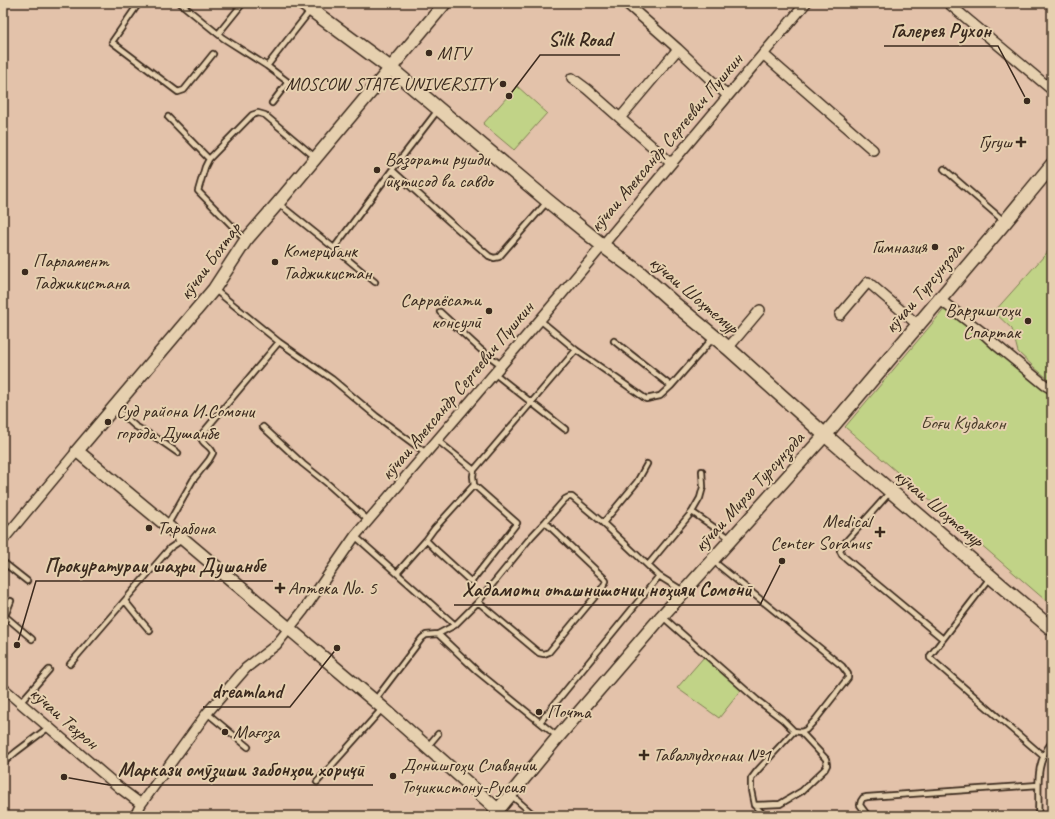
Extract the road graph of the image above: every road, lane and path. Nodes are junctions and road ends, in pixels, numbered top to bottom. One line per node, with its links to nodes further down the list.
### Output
1 (139, 3): 11 (lane)
2 (180, 3): 9 (lane)
3 (243, 3): 9 (lane)
4 (445, 3): 14 (street, кӯчаи Бохтар)
5 (626, 3): 10 (street)
6 (806, 3): 12 (street, кӯчаи Александр Сергеевич Пушкин)
7 (948, 3): 16 (street)
8 (306, 6): 13 (lane); 14 (main road, кӯчаи Шоҳтемур)
9 (218, 34): 13 (lane)
10 (678, 49): 17 (street); 21 (street)
11 (213, 54)
12 (763, 54): 17 (street, кӯчаи Александр Сергеевич Пушкин); 22 (street)
13 (267, 66): 18 (lane)
14 (390, 68): 19 (main road, кӯчаи Шоҳтемур); 23 (street, кӯчаи Бохтар)
15 (572, 78): 21 (street)
16 (1052, 90)
17 (728, 96): 25 (street, кӯчаи Александр Сергеевич Пушкин)
18 (272, 103)
19 (439, 109): 28 (lane); 29 (main road, кӯчаи Шоҳтемур)
20 (168, 117): 24 (lane)
21 (620, 118): 25 (street)
22 (874, 150)
23 (316, 158): 24 (lane); 30 (street, кӯчаи Бохтар)
24 (209, 159): 32 (lane)
25 (671, 163): 33 (street, кӯчаи Александр Сергеевич Пушкин)
26 (1052, 165): 31 (main road, кӯчаи Турсунзода)
27 (944, 169): 31 (lane)
28 (392, 170): 29 (lane); 34 (lane)
29 (548, 201): 33 (main road, кӯчаи Шоҳтемур)
30 (278, 203): 32 (street, кӯчаи Бохтар); 34 (lane)
31 (1005, 222): 37 (main road, кӯчаи Турсунзода)
32 (246, 240): 36 (street, кӯчаи Бохтар)
33 (602, 245): 41 (street, кӯчаи Александр Сергеевич Пушкин); 43 (main road, кӯчаи Шоҳтемур)
34 (334, 248): 35 (lane)
35 (375, 282)
36 (214, 289): 45 (lane); 53 (street, кӯчаи Бохтар)
37 (939, 299): 42 (main road, кӯчаи Турсунзода); 51 (street)
38 (760, 310): 46 (street)
39 (440, 312): 48 (lane)
40 (840, 315): 42 (street)
41 (540, 320): 47 (lane); 48 (street, кӯчаи Александр Сергеевич Пушкин)
42 (918, 324): 56 (main road, кӯчаи Турсунзода)
43 (714, 337): 46 (main road, кӯчаи Шоҳтемур); 50 (lane)
44 (614, 341): 50 (lane)
45 (279, 342): 60 (lane); 70 (lane)
46 (728, 348): 56 (main road, кӯчаи Шоҳтемур)
47 (576, 350): 50 (lane); 52 (lane)
48 (501, 365): 49 (street, кӯчаи Александр Сергеевич Пушкин)
49 (494, 373): 52 (lane); 57 (street, кӯчаи Александр Сергеевич Пушкин)
50 (671, 386)
51 (1052, 389)
52 (531, 403): 55 (lane); 62 (lane)
53 (114, 407): 58 (street, кӯчаи Бохтар); 59 (lane)
54 (263, 427): 67 (lane)
55 (565, 429)
56 (825, 435): 65 (main road, кӯчаи Шоҳтемур); 75 (street, кӯчаи Мирзо Турсунзода)
57 (437, 440): 60 (street, кӯчаи Александр Сергеевич Пушкин); 62 (lane)
58 (77, 451): 70 (street); 73 (street, кӯчаи Бохтар)
59 (178, 453)
60 (426, 453): 67 (street, кӯчаи Александр Сергеевич Пушкин)
61 (647, 464): 69 (lane)
62 (474, 470): 64 (lane)
63 (702, 471): 66 (lane)
64 (474, 485): 74 (lane); 74 (lane)
65 (891, 491): 81 (main road, кӯчаи Шоҳтемур); 95 (lane)
66 (692, 512): 75 (lane); 78 (lane)
67 (369, 521): 71 (street, кӯчаи Александр Сергеевич Пушкин)
68 (545, 522): 69 (lane); 86 (lane); 86 (lane)
69 (603, 523): 78 (lane)
70 (167, 526): 72 (street)
71 (355, 536): 79 (lane); 90 (street, кӯчаи Александр Сергеевич Пушкин)
72 (183, 539): 85 (lane); 90 (street)
73 (3, 540)
74 (426, 540): 79 (lane)
75 (731, 540): 76 (street, кӯчаи Мирзо Турсунзода)
76 (712, 560): 83 (street, кӯчаи Мирзо Турсунзода); 105 (lane)
77 (3, 562): 82 (lane)
78 (648, 564): 80 (lane)
79 (397, 573): 89 (lane)
80 (659, 576): 83 (lane); 102 (lane)
81 (991, 577): 91 (main road, кӯчаи Шоҳтемур); 95 (lane)
82 (27, 581)
83 (684, 592): 87 (street, кӯчаи Мирзо Турсунзода)
84 (11, 601): 88 (lane)
85 (126, 601): 92 (lane); 96 (lane)
86 (478, 602): 89 (lane)
87 (662, 616): 104 (lane); 107 (street, кӯчаи Мирзо Турсунзода)
88 (4, 618): 94 (lane)
89 (455, 625): 93 (lane)
90 (289, 629): 100 (street); 101 (street, кӯчаи Александр Сергеевич Пушкин)
91 (1052, 629)
92 (150, 630)
93 (438, 634): 100 (lane); 102 (lane)
94 (32, 639)
95 (943, 640): 111 (lane)
96 (70, 664)
97 (49, 670): 99 (lane)
98 (3, 688): 99 (street, кӯчаи Теҳрон)
99 (20, 702): 103 (street, кӯчаи Теҳрон)
100 (379, 704): 110 (street); 113 (lane)
101 (207, 713): 109 (lane); 116 (street, кӯчаи Александр Сергеевич Пушкин)
102 (540, 722): 107 (lane)
103 (49, 727): 112 (lane); 116 (street, кӯчаи Теҳрон)
104 (794, 731): 105 (lane); 117 (lane)
105 (801, 732): 117 (lane)
106 (438, 734): 110 (lane)
107 (558, 737): 115 (street, кӯчаи Мирзо Турсунзода)
108 (1052, 742): 111 (lane)
109 (248, 747)
110 (428, 747): 118 (street)
111 (1043, 756): 114 (lane)
112 (3, 764)
113 (317, 782)
114 (1038, 785): 122 (lane); 123 (lane)
115 (511, 795): 118 (street, кӯчаи Мирзо Турсунзода); 120 (lane)
116 (141, 804): 119 (street, кӯчаи Александр Сергеевич Пушкин)
117 (754, 805): 121 (lane)
118 (495, 813)
119 (135, 816)
120 (535, 816)
121 (765, 816)
122 (868, 816)
123 (1038, 816)

